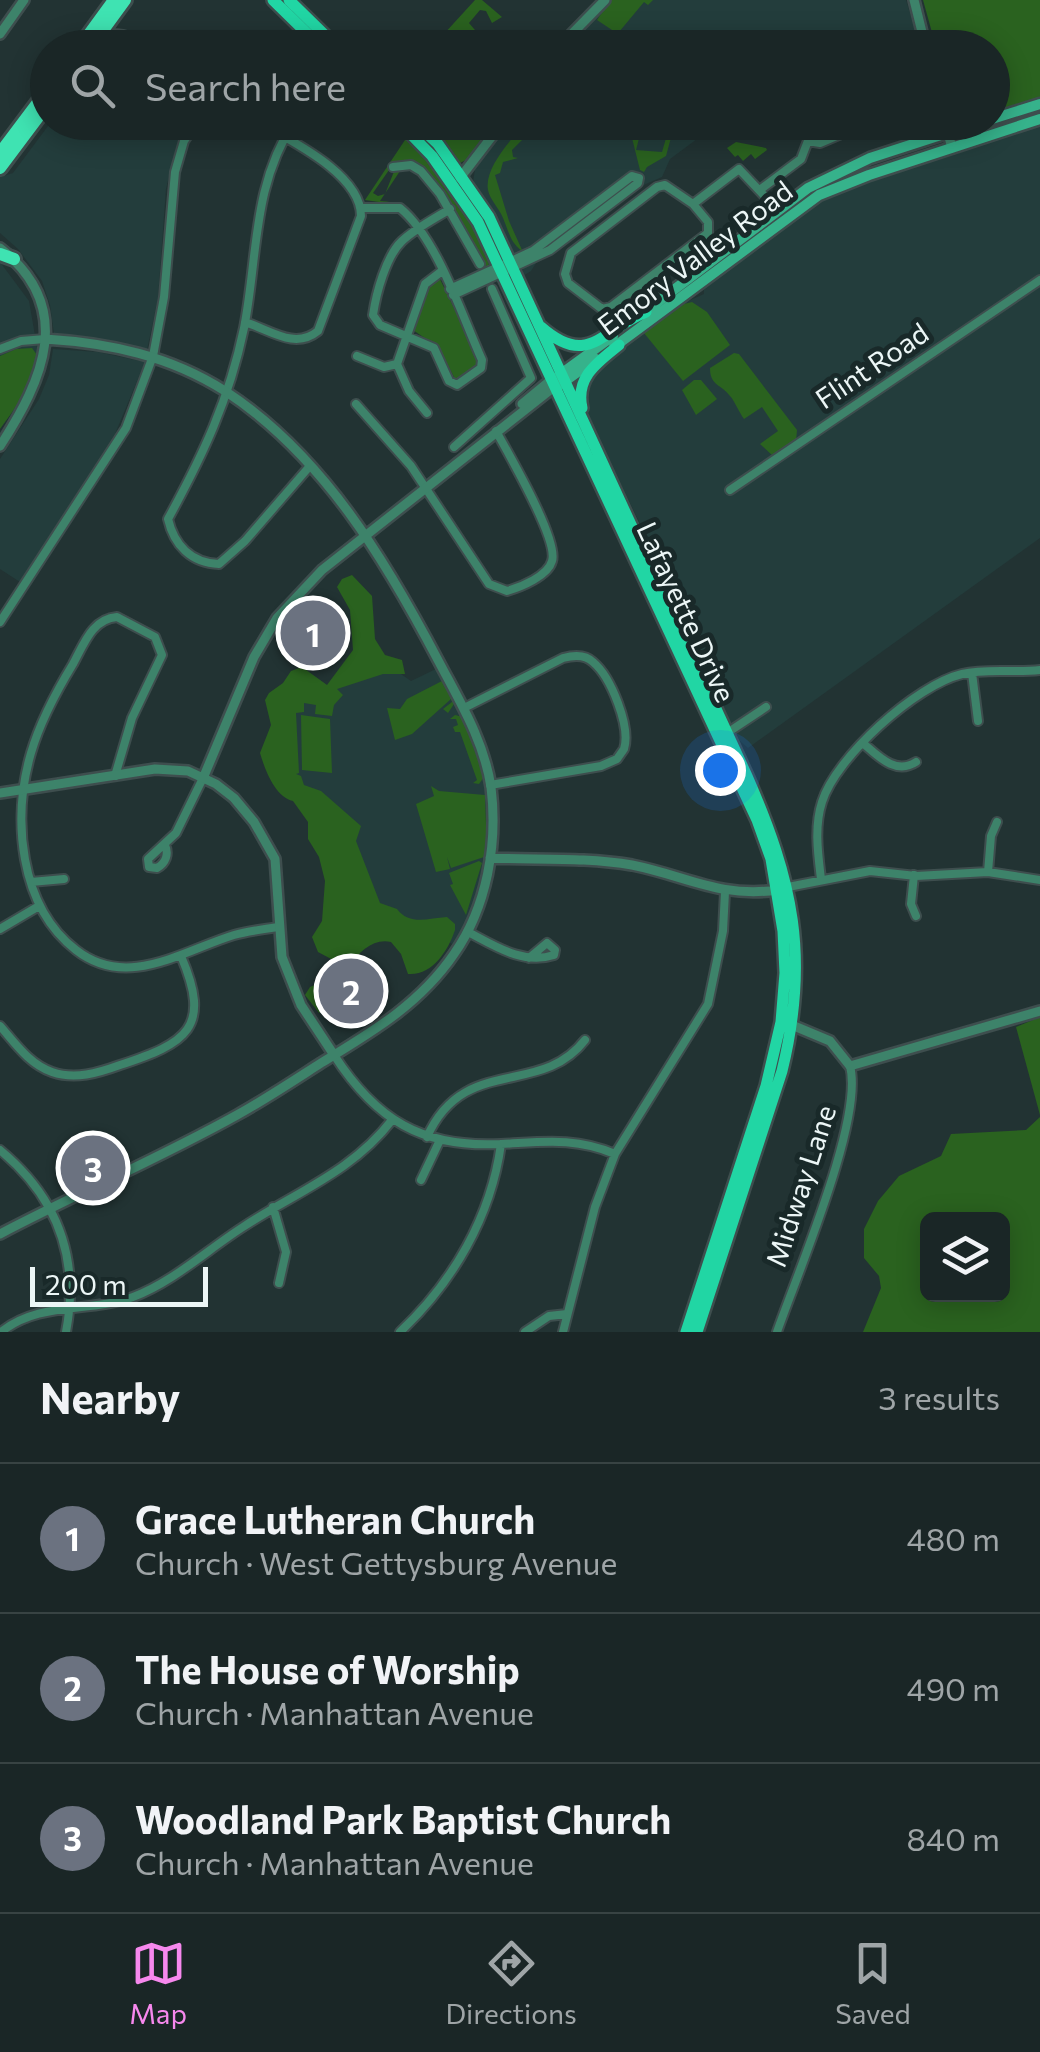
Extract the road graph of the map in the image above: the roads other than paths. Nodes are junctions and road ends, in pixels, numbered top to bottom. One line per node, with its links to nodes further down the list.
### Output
1 (24, 0): 14 (street)
2 (125, 0): 7 (highway)
3 (273, 0): 10 (main road)
4 (289, 0): 11 (main road)
5 (605, 0): 12 (street)
6 (914, 0): 13 (street)
7 (115, 6): 8 (highway); 9 (highway)
8 (94, 30)
9 (101, 30)
10 (304, 30)
11 (320, 30)
12 (576, 30)
13 (922, 30)
14 (0, 34)
15 (1040, 104): 17 (main road)
16 (30, 113): 33 (highway)
17 (1010, 113)
18 (1040, 120): 20 (main road, Emory Valley Road)
19 (30, 130): 35 (highway)
20 (1010, 130)
21 (185, 140): 55 (street)
22 (283, 140): 49 (street)
23 (288, 140): 38 (street)
24 (416, 140): 36 (main road, Lafayette Drive)
25 (434, 140): 36 (main road, Lafayette Drive)
26 (488, 140): 36 (street)
27 (827, 140): 31 (street)
28 (916, 140): 48 (main road, Emory Valley Road)
29 (950, 140): 32 (street)
30 (977, 140): 32 (main road, Emory Valley Road)
31 (808, 141): 37 (street)
32 (952, 148): 53 (main road, Emory Valley Road)
33 (0, 152)
34 (393, 167): 39 (street)
35 (0, 168)
36 (458, 180): 43 (main road, Lafayette Drive)
37 (693, 204): 37 (street)
38 (361, 208): 40 (street); 49 (street)
39 (450, 209): 40 (street); 42 (street)
40 (418, 230): 44 (street); 51 (street)
41 (5, 253): 52 (street)
42 (480, 264)
43 (506, 268): 43 (street); 47 (street); 50 (main road, Lafayette Drive); 58 (main road, Lafayette Drive)
44 (442, 271): 47 (street); 51 (street)
45 (1040, 280): 67 (street, Flint Road)
46 (492, 289): 64 (street)
47 (451, 292): 51 (street)
48 (646, 312): 50 (main road); 58 (main road, Emory Valley Road)
49 (245, 322): 59 (street)
50 (538, 325): 58 (main road, Lafayette Drive)
51 (408, 335): 57 (street)
52 (45, 339): 54 (street); 55 (street); 63 (street)
53 (619, 345): 58 (main road, Emory Valley Road); 68 (main road)
54 (0, 349)
55 (153, 356): 59 (street); 70 (street)
56 (357, 356): 57 (street)
57 (397, 364): 61 (street)
58 (557, 381): 62 (street); 68 (main road, Lafayette Drive); 76 (main road, Lafayette Drive)
59 (226, 392): 65 (street); 65 (street)
60 (356, 404): 66 (street)
61 (427, 413)
62 (496, 431): 66 (street); 66 (street)
63 (0, 446)
64 (454, 447)
65 (309, 467): 69 (street)
66 (426, 487): 69 (street)
67 (730, 490)
68 (627, 518): 76 (main road, Lafayette Drive)
69 (366, 534): 74 (street); 80 (street)
70 (0, 622)
71 (1040, 670): 72 (street)
72 (972, 673): 75 (street); 77 (street)
73 (766, 707): 76 (street)
74 (464, 708): 81 (street); 81 (street)
75 (978, 721)
76 (722, 736): 93 (main road, Lafayette Drive)
77 (864, 744): 78 (street); 90 (street)
78 (916, 762)
79 (115, 776): 80 (street); 82 (street); 82 (street)
80 (204, 776): 85 (street); 97 (street)
81 (490, 784): 86 (street)
82 (23, 790): 83 (street); 92 (street)
83 (0, 794)
84 (997, 822): 87 (street)
85 (165, 845)
86 (490, 858): 94 (street); 99 (street)
87 (988, 872): 88 (street); 91 (street)
88 (914, 876): 90 (street); 96 (street)
89 (64, 879): 92 (street)
90 (821, 879): 93 (street)
91 (1040, 880)
92 (30, 882): 95 (street)
93 (783, 889): 94 (street); 103 (main road, Lafayette Drive)
94 (724, 892): 113 (street)
95 (39, 906): 98 (street); 100 (street)
96 (916, 916)
97 (278, 927): 100 (street); 106 (street)
98 (0, 929)
99 (468, 932): 101 (street); 106 (street)
100 (181, 956): 104 (street)
101 (529, 958)
102 (1040, 1011): 107 (street)
103 (786, 1023): 107 (street); 118 (main road, Lafayette Drive)
104 (0, 1026)
105 (585, 1040): 109 (street)
106 (334, 1055): 108 (street); 116 (street)
107 (850, 1066): 129 (street, Midway Lane)
108 (392, 1120): 109 (street); 115 (street)
109 (427, 1137): 110 (street)
110 (440, 1140): 111 (street); 114 (street)
111 (501, 1144): 113 (street); 124 (street)
112 (0, 1150): 116 (street)
113 (615, 1154): 121 (street)
114 (421, 1180)
115 (273, 1207): 119 (street); 120 (street)
116 (52, 1208): 117 (street); 120 (street)
117 (0, 1234)
118 (721, 1241): 127 (main road, Lafayette Drive); 128 (main road, Lafayette Drive)
119 (279, 1283)
120 (70, 1308): 122 (street); 123 (street)
121 (567, 1314): 125 (street); 126 (street)
122 (1, 1332)
123 (66, 1332)
124 (400, 1332)
125 (525, 1332)
126 (563, 1332)
127 (686, 1332)
128 (697, 1332)
129 (776, 1332)

